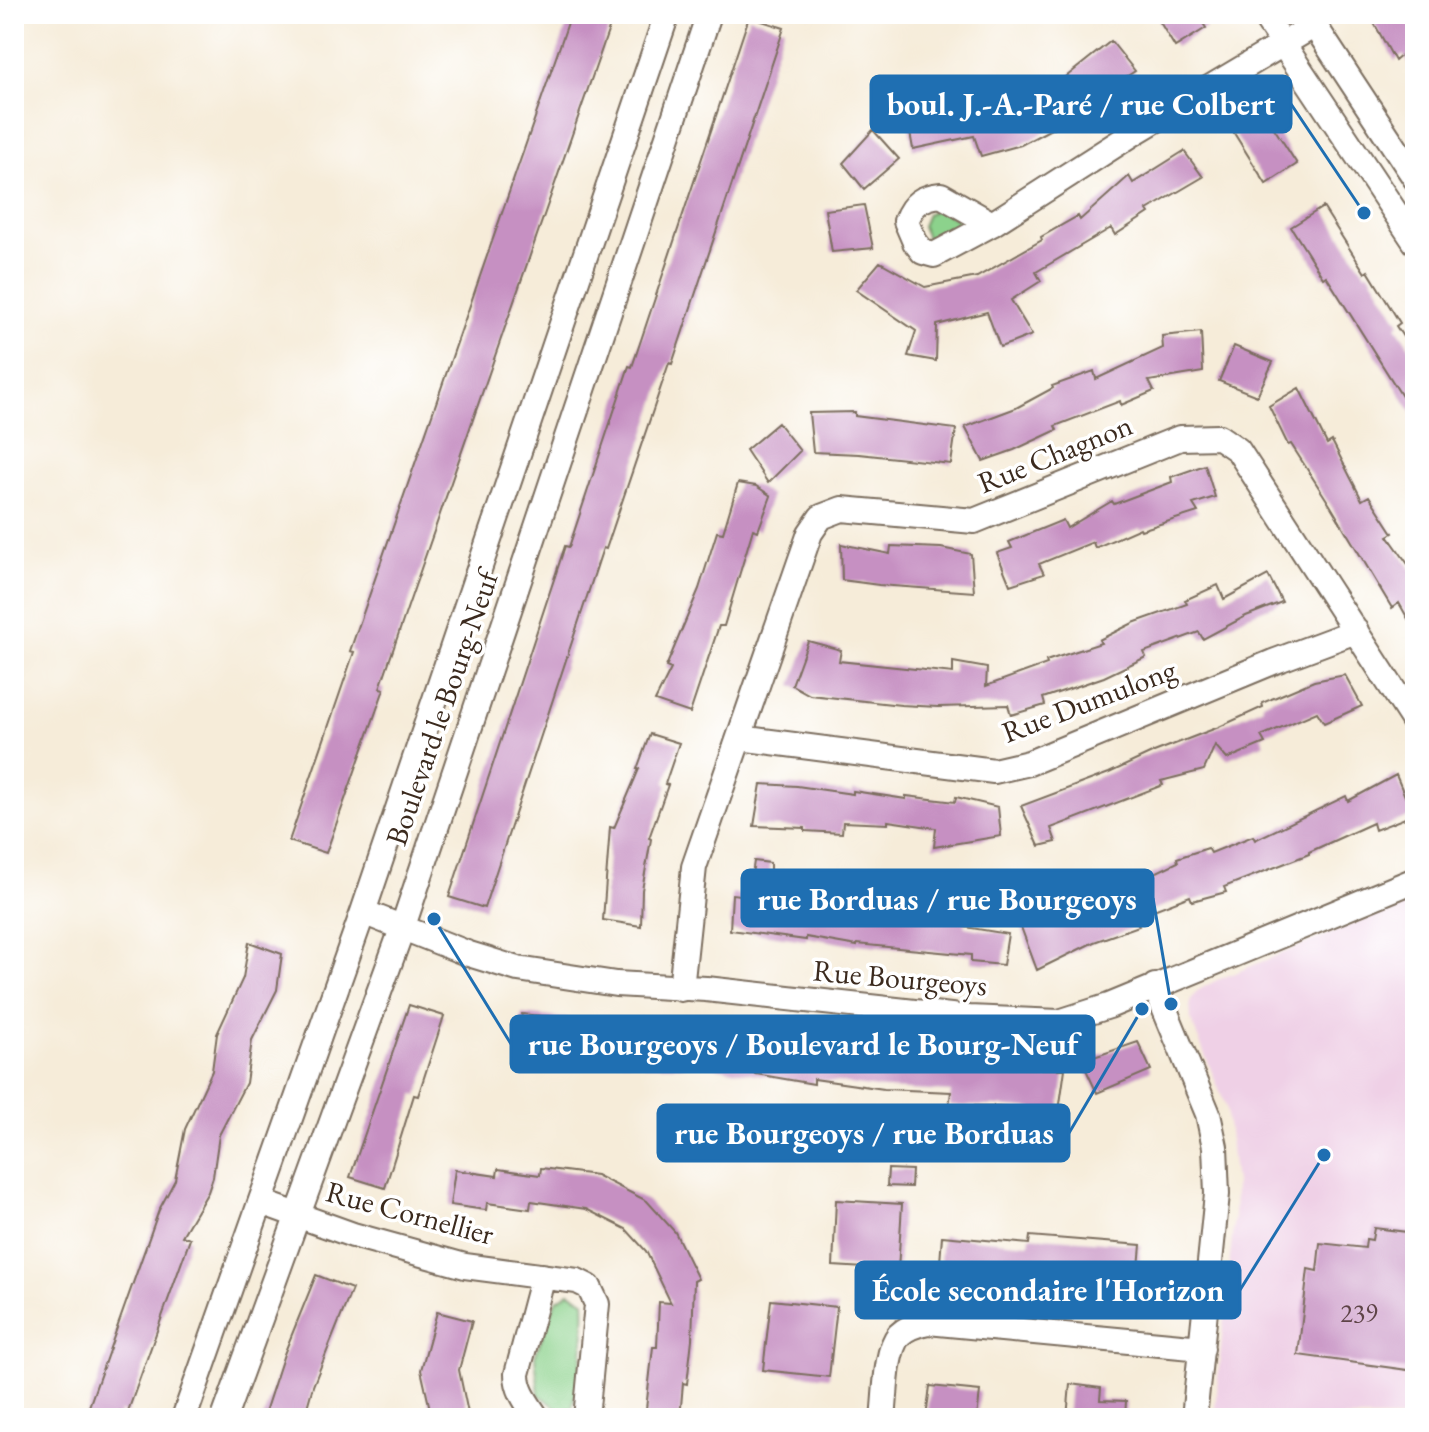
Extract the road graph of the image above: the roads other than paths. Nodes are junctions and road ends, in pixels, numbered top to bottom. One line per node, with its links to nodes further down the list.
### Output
1 (667, 14): 15 (street, Boulevard le Bourg-Neuf)
2 (709, 14): 16 (street, Boulevard le Bourg-Neuf)
3 (1263, 14): 5 (street)
4 (1311, 19): 5 (street); 6 (street)
5 (1282, 44): 8 (street); 9 (street)
6 (1415, 178)
7 (1415, 192): 8 (street)
8 (1396, 212): 10 (street)
9 (992, 224)
10 (1415, 242)
11 (1356, 631): 12 (street, Rue Chagnon); 13 (street, Rue Dumulong); 13 (street, Rue Chagnon)
12 (1415, 723)
13 (740, 738): 18 (street, Rue Chagnon)
14 (1415, 880): 17 (street, Rue Bourgeoys)
15 (363, 912): 16 (street, Rue Bourgeoys); 19 (street, Boulevard le Bourg-Neuf)
16 (402, 929): 18 (street, Rue Bourgeoys); 20 (street, Boulevard le Bourg-Neuf)
17 (1155, 986): 18 (street, Rue Bourgeoys); 22 (street)
18 (681, 989)
19 (261, 1202): 20 (street, Rue Cornellier); 23 (street, Boulevard le Bourg-Neuf)
20 (298, 1215): 21 (street, Rue Cornellier); 24 (street, Boulevard le Bourg-Neuf)
21 (543, 1276): 25 (street); 26 (street, Rue Cornellier)
22 (1202, 1348): 27 (street); 28 (street)
23 (184, 1418)
24 (224, 1418)
25 (537, 1418)
26 (586, 1418)
27 (883, 1418)
28 (1194, 1418)

